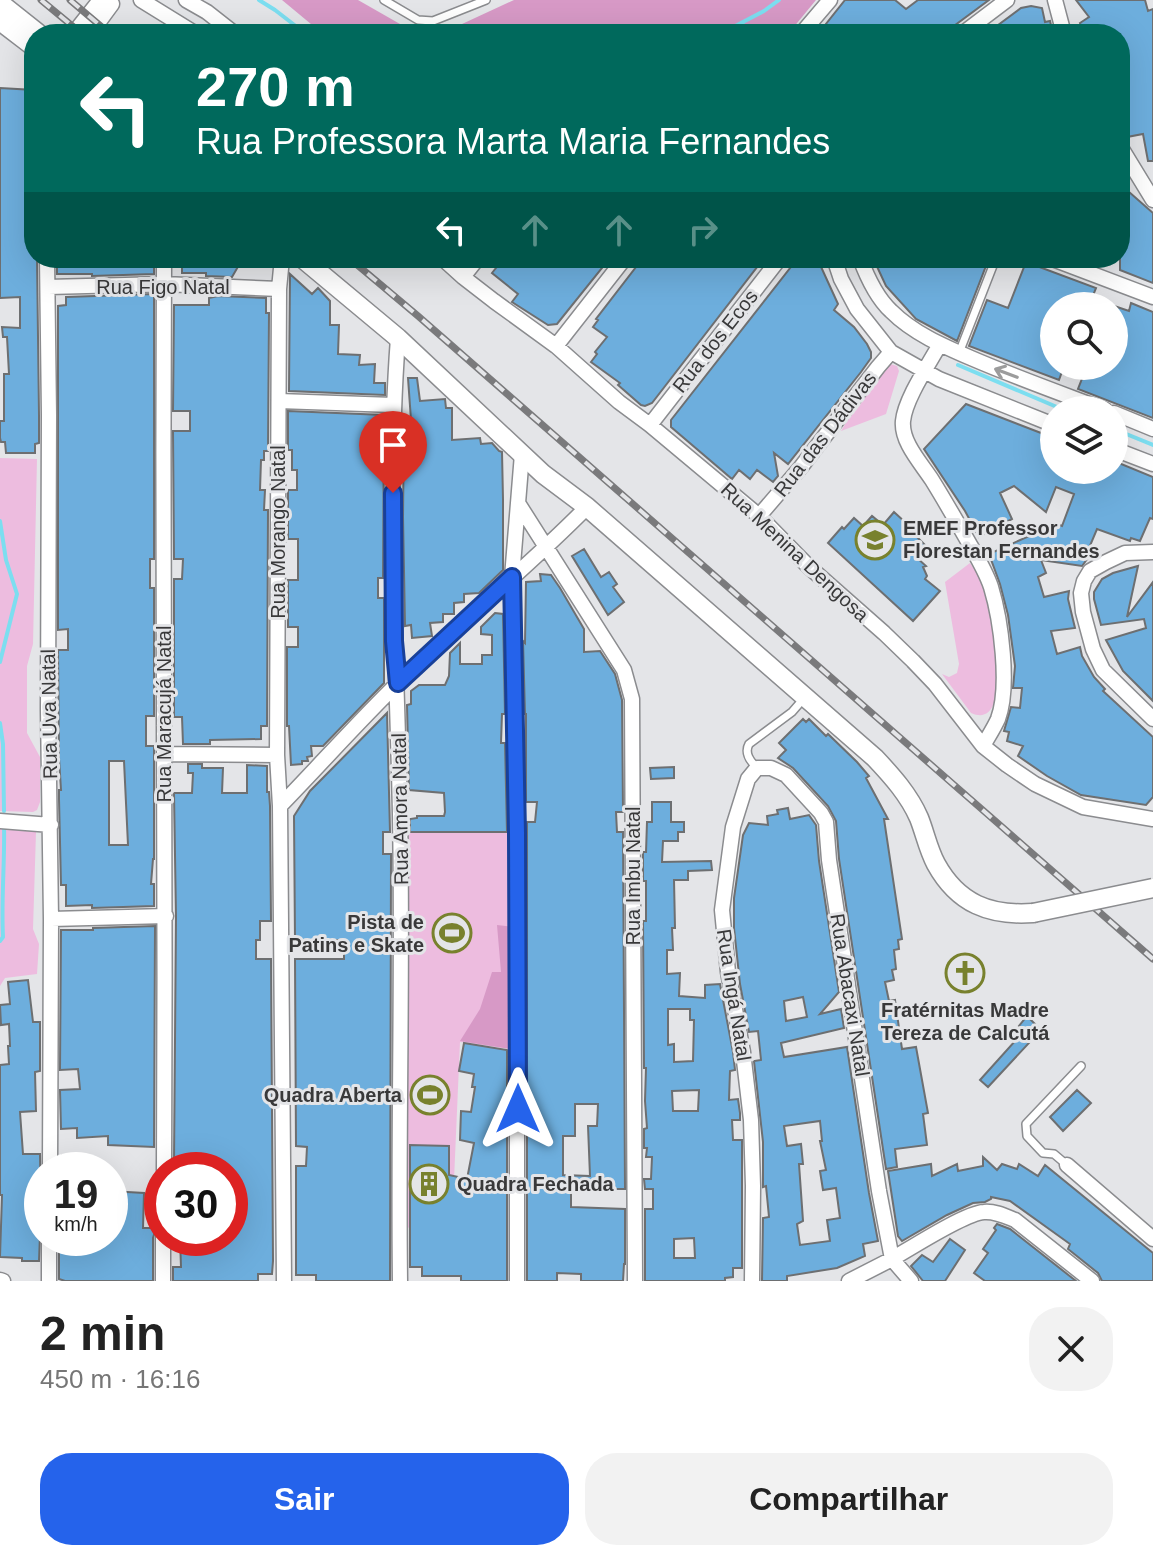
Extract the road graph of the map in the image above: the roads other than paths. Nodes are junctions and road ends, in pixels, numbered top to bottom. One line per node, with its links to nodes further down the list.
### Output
1 (141, 0): 14 (street)
2 (186, 0): 15 (street)
3 (384, 0): 4 (lane)
4 (486, 0)
5 (830, 0): 16 (street)
6 (1007, 0): 17 (street)
7 (1055, 0): 18 (street)
8 (110, 1): 12 (street); 13 (street)
9 (0, 3): 11 (street)
10 (0, 21): 19 (street)
11 (26, 24)
12 (84, 24)
13 (96, 24)
14 (180, 24)
15 (222, 24)
16 (810, 24)
17 (975, 24)
18 (1061, 24)
19 (24, 39)
20 (1130, 162): 21 (street)
21 (1153, 200)
22 (47, 268): 36 (street, Rua Uva Natal)
23 (164, 268): 35 (street, Rua Maracujá Natal)
24 (281, 268): 37 (street, Rua Morango Natal)
25 (314, 268): 41 (street)
26 (453, 268): 34 (street, Rua Menina Dengosa)
27 (470, 268): 34 (street)
28 (617, 268): 43 (street)
29 (772, 268): 52 (street, Rua dos Ecos)
30 (837, 268): 40 (street)
31 (864, 268): 39 (street)
32 (992, 268): 45 (lane)
33 (1076, 268): 38 (street)
34 (463, 277): 43 (street, Rua Menina Dengosa)
35 (164, 284): 36 (street, Rua Figo Natal); 37 (street, Rua Figo Natal); 67 (street, Rua Maracujá Natal)
36 (48, 287): 73 (street, Rua Uva Natal)
37 (279, 289): 48 (street, Rua Morango Natal)
38 (1153, 297)
39 (889, 310): 40 (street); 42 (street)
40 (870, 324): 44 (street)
41 (398, 338): 49 (street, Rua Amora Natal); 54 (street)
42 (940, 344): 45 (street); 46 (street)
43 (556, 346): 52 (street, Rua Menina Dengosa)
44 (891, 352): 46 (street); 59 (street, Rua das Dádivas)
45 (959, 353): 47 (street, one-way to 45)
46 (925, 372): 50 (street); 66 (street)
47 (1067, 396)
48 (279, 401): 49 (street); 68 (street, Rua Morango Natal)
49 (393, 405): 63 (street, Rua Amora Natal)
50 (1040, 419)
51 (1128, 419): 53 (street)
52 (650, 425): 59 (street, Rua Menina Dengosa)
53 (1153, 429)
54 (522, 454): 57 (street); 58 (street)
55 (1128, 454): 56 (street)
56 (1153, 464)
57 (518, 503): 60 (street, Rua Imbu Natal); 62 (street)
58 (587, 507): 60 (street); 64 (street)
59 (759, 516): 66 (street, Rua Menina Dengosa)
60 (547, 547): 62 (street); 90 (street, Rua Imbu Natal)
61 (1153, 552): 65 (street)
62 (512, 577): 63 (street); 89 (street)
63 (398, 683): 70 (street); 88 (street, Rua Amora Natal)
64 (805, 697): 69 (lane, Rua Ingá Natal); 74 (street, bridge)
65 (1153, 719)
66 (983, 746): 71 (street, Rua Menina Dengosa)
67 (164, 754): 68 (street); 75 (street, Rua Maracujá Natal)
68 (277, 755): 70 (street, Rua Morango Natal)
69 (757, 768): 84 (street, Rua Abacaxi Natal); 91 (street, Rua Ingá Natal)
70 (280, 806): 87 (street, Rua Morango Natal)
71 (1153, 819)
72 (0, 821): 73 (street)
73 (48, 825): 76 (street, Rua Uva Natal)
74 (1153, 888)
75 (166, 916): 76 (street); 79 (street, Rua Maracujá Natal)
76 (51, 919): 78 (street, Rua Uva Natal)
77 (1081, 1066): 80 (lane)
78 (50, 1152)
79 (164, 1152)
80 (1067, 1165): 81 (street)
81 (1153, 1239)
82 (49, 1256): 85 (street)
83 (163, 1256): 86 (street)
84 (892, 1259): 92 (street); 93 (street); 94 (street)
85 (49, 1281)
86 (163, 1281)
87 (284, 1281)
88 (400, 1281)
89 (517, 1281)
90 (635, 1281)
91 (752, 1281)
92 (849, 1281)
93 (911, 1281)
94 (1092, 1281)

